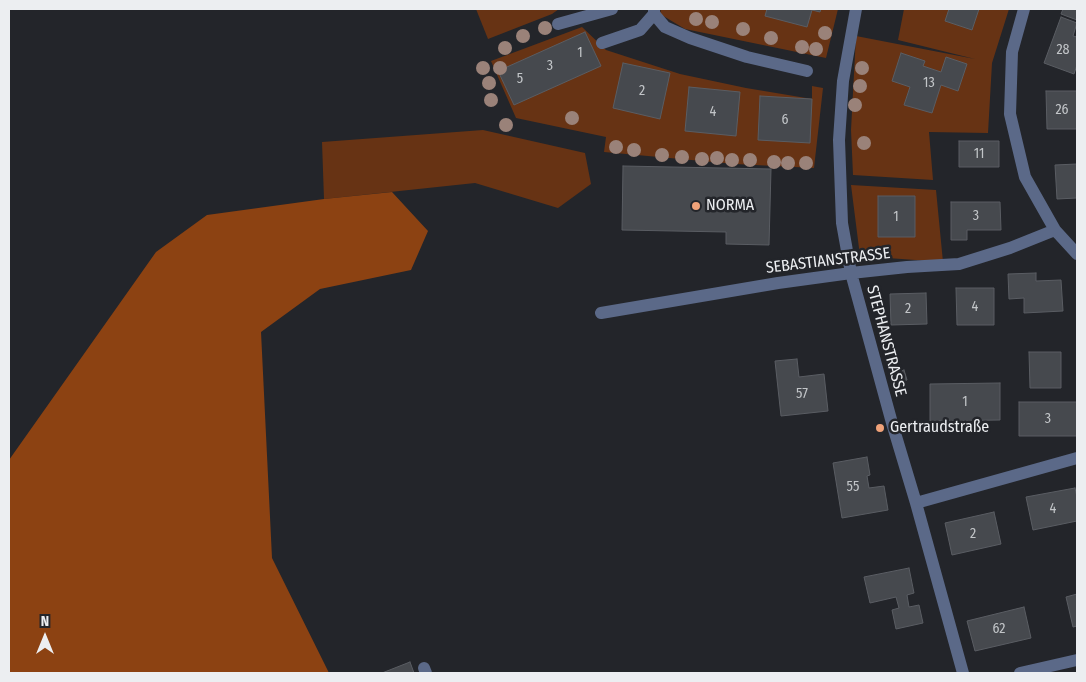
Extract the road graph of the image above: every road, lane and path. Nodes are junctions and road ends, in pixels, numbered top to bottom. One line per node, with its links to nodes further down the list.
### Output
1 (612, 9): 5 (street)
2 (856, 9): 10 (street, STEPHANSTRASSE)
3 (1024, 9): 8 (street)
4 (654, 11): 6 (street); 7 (street)
5 (558, 24)
6 (602, 43)
7 (807, 71)
8 (1055, 230): 9 (street); 10 (street, SEBASTIANSTRASSE)
9 (1077, 254)
10 (851, 273): 11 (street, SEBASTIANSTRASSE); 13 (street, STEPHANSTRASSE)
11 (601, 313)
12 (1077, 458): 13 (street)
13 (916, 503): 15 (street, STEPHANSTRASSE)
14 (1077, 660): 16 (street)
15 (963, 673)
16 (1020, 673)

